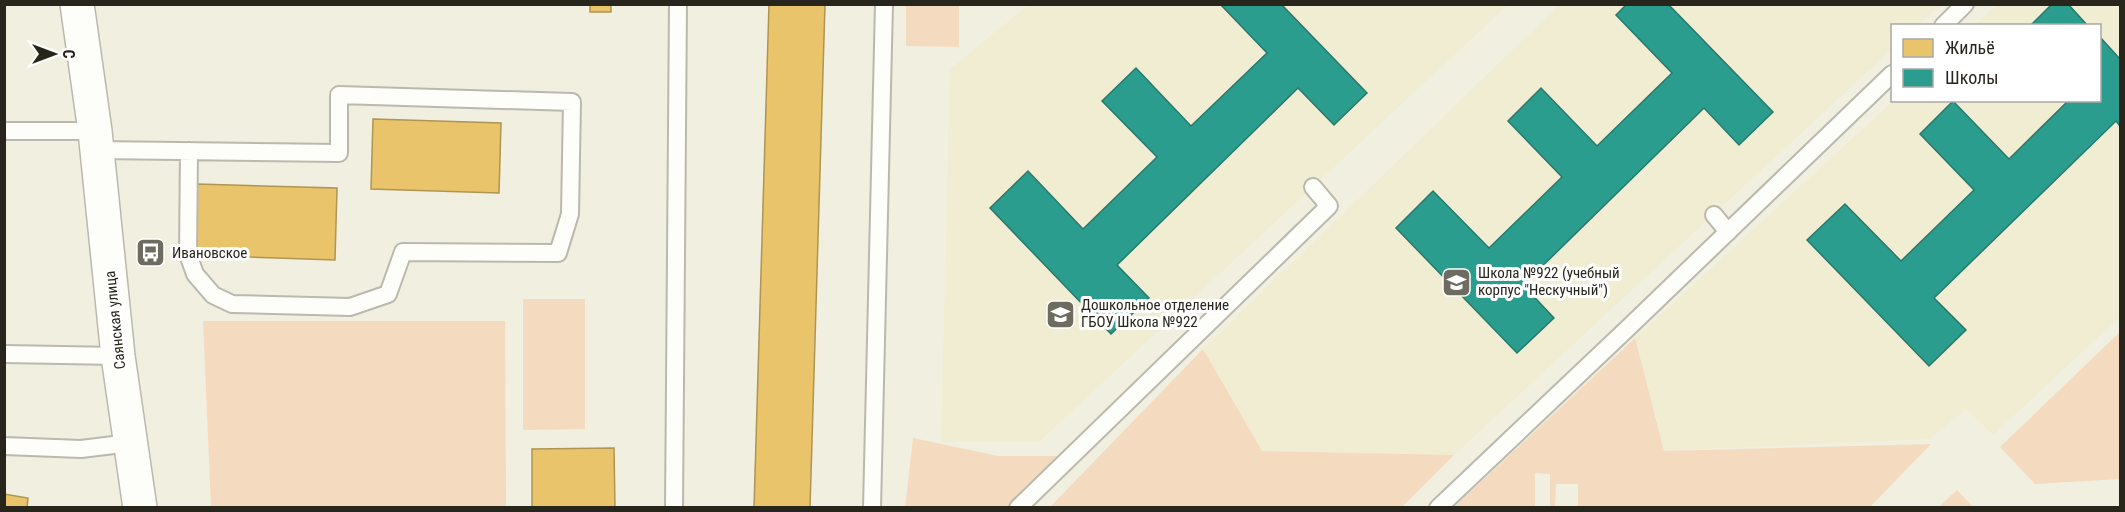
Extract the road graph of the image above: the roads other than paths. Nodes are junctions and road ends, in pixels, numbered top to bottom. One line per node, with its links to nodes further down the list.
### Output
1 (77, 4): 9 (main road, Саянская улица)
2 (94, 4): 9 (main road, Саянская улица)
3 (678, 4): 19 (lane)
4 (884, 4): 20 (lane)
5 (1965, 4): 6 (lane)
6 (1945, 24)
7 (1891, 76): 13 (lane)
8 (6, 128): 9 (lane)
9 (96, 141): 10 (lane); 15 (main road, Саянская улица)
10 (189, 151): 10 (lane)
11 (1312, 187): 21 (lane)
12 (1714, 214): 13 (lane)
13 (1728, 232): 22 (lane)
14 (4, 354): 15 (lane)
15 (118, 356): 16 (main road, Саянская улица)
16 (130, 443): 17 (lane); 18 (main road, Саянская улица)
17 (4, 446)
18 (140, 507)
19 (674, 507)
20 (872, 507)
21 (1018, 507)
22 (1438, 507)

